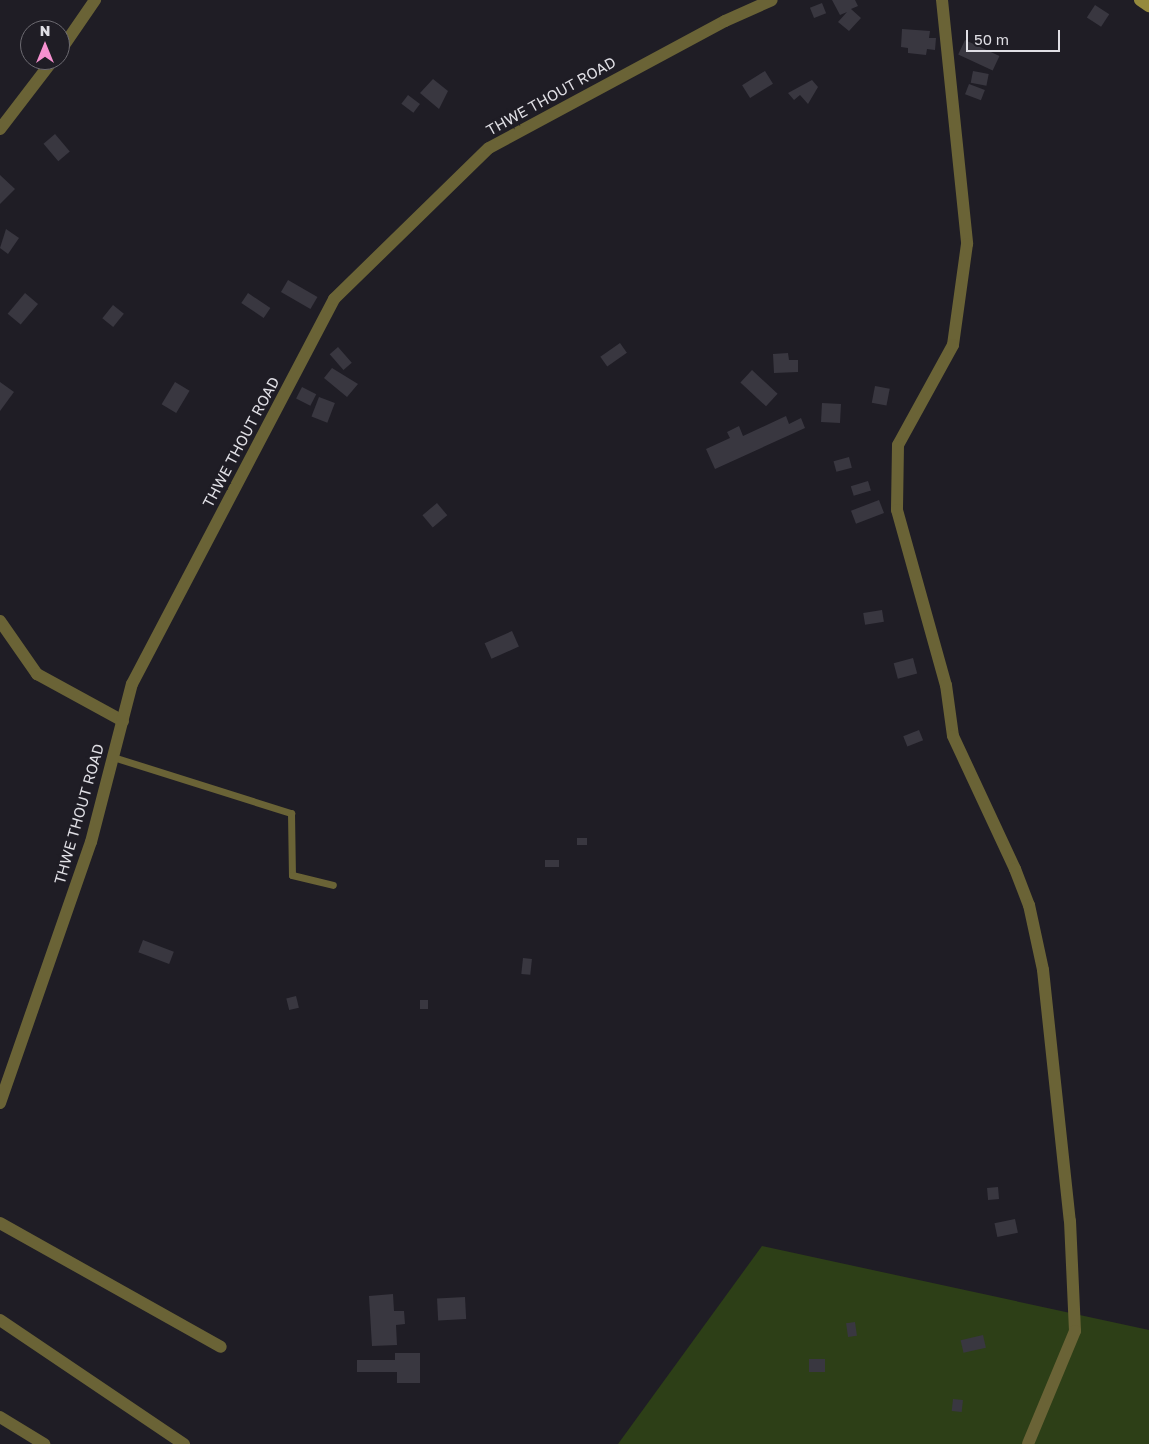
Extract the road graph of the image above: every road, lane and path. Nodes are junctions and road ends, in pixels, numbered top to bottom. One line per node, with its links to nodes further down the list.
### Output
1 (95, 0): 6 (street)
2 (772, 0): 10 (street, THWE THOUT ROAD)
3 (942, 0): 20 (street)
4 (1140, 0): 5 (main road)
5 (1149, 6)
6 (70, 36)
7 (46, 70): 8 (street)
8 (0, 129)
9 (0, 621): 10 (street)
10 (122, 721): 11 (street, THWE THOUT ROAD)
11 (113, 758): 12 (lane); 13 (street, THWE THOUT ROAD)
12 (334, 885)
13 (0, 1103)
14 (0, 1223): 16 (street)
15 (0, 1320): 19 (street)
16 (221, 1347)
17 (0, 1416): 18 (street)
18 (44, 1444)
19 (184, 1444)
20 (1028, 1444)

